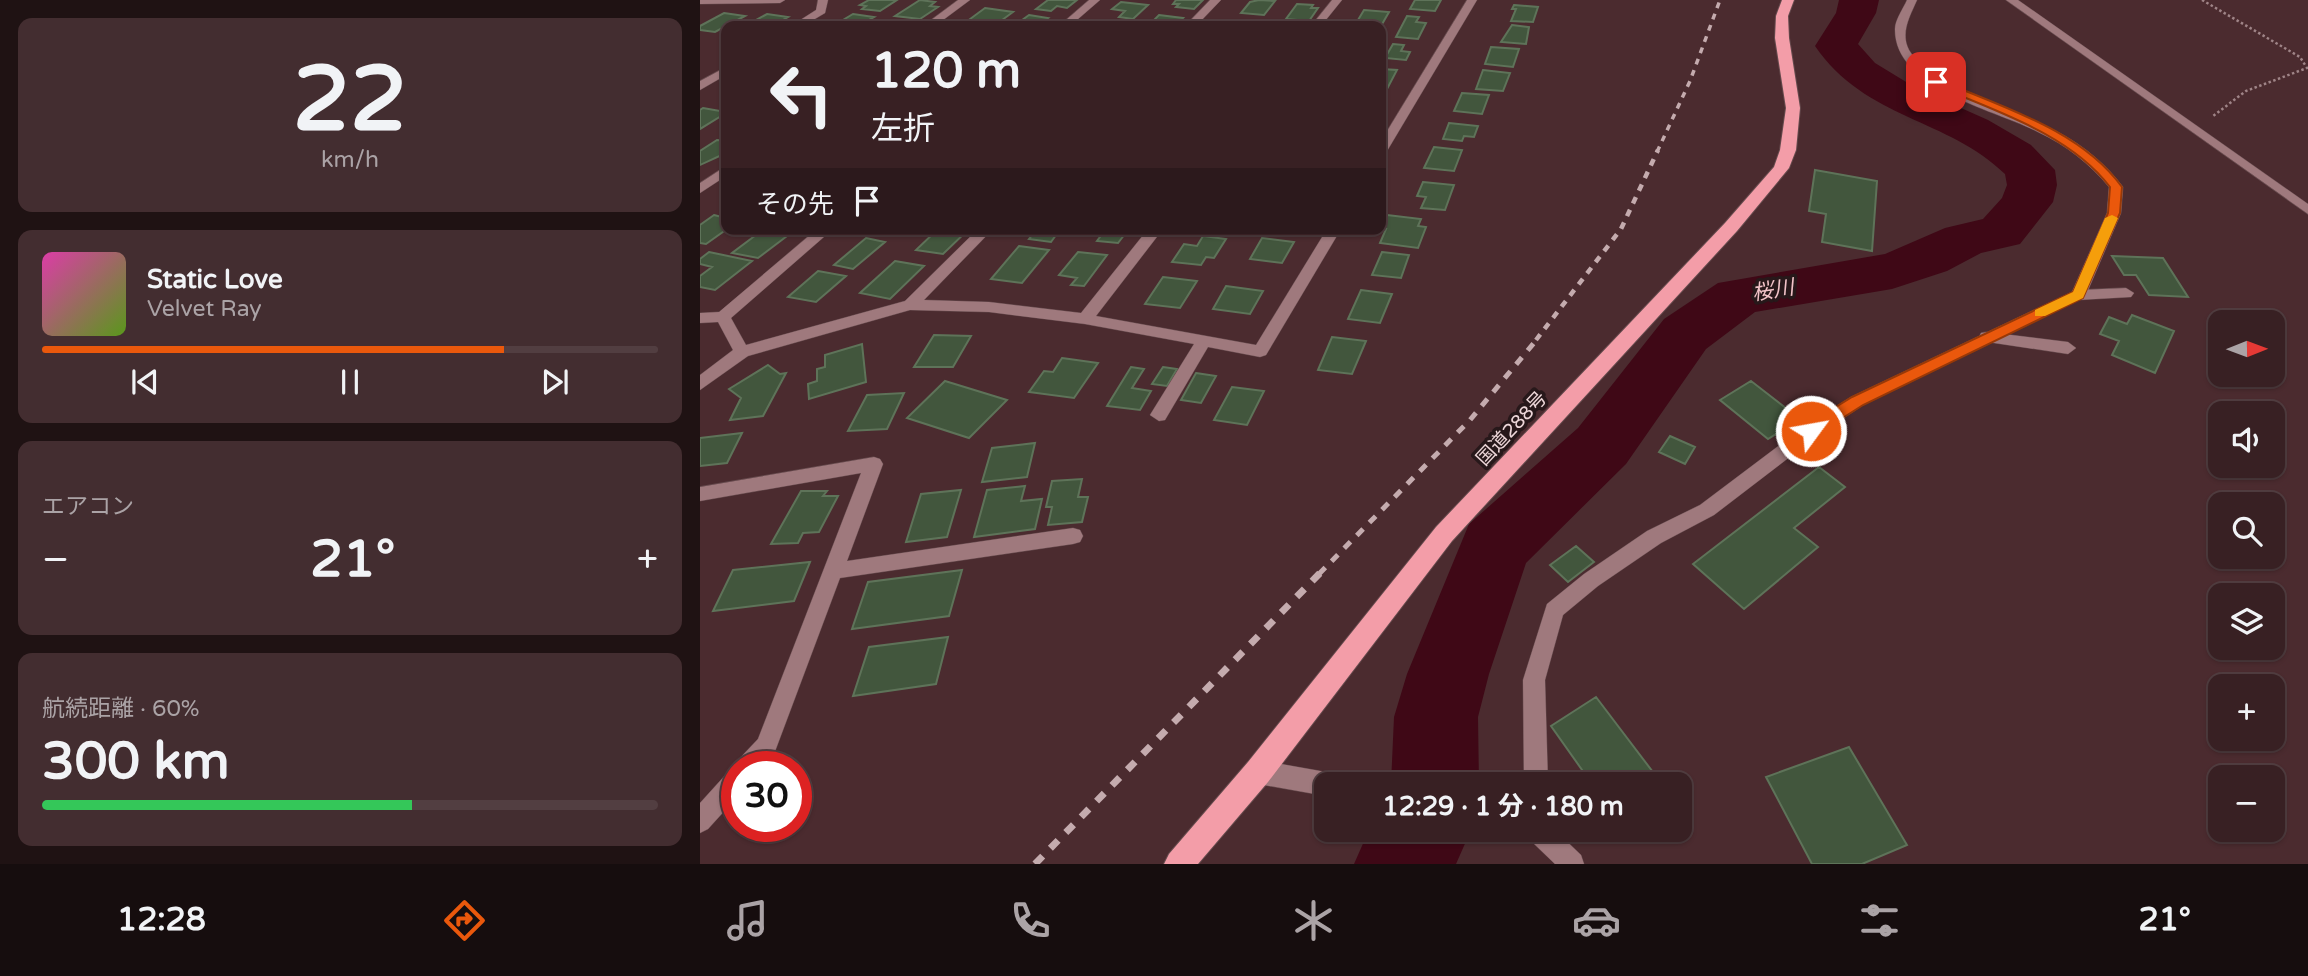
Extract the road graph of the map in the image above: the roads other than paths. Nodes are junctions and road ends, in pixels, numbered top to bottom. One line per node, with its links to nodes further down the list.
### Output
1 (780, 0): 12 (street)
2 (823, 0): 14 (street)
3 (965, 0): 15 (street)
4 (1095, 0): 16 (street)
5 (1216, 0): 17 (street)
6 (1337, 0): 18 (street)
7 (1472, 0): 21 (street)
8 (1788, 0): 45 (highway, 国道288号)
9 (1912, 0): 30 (street)
10 (2011, 0): 24 (street)
11 (700, 1): 12 (street)
12 (709, 1): 13 (street)
13 (700, 7)
14 (804, 21)
15 (935, 21)
16 (1070, 21)
17 (1195, 21)
18 (1320, 21)
19 (721, 73): 20 (street)
20 (700, 86)
21 (1386, 143)
22 (721, 174): 23 (street)
23 (700, 189)
24 (2308, 210)
25 (819, 235): 32 (street)
26 (980, 235): 31 (street)
27 (1151, 235): 34 (street)
28 (1330, 235): 36 (street)
29 (2126, 293): 30 (street)
30 (2078, 295): 35 (street)
31 (910, 306): 34 (street); 38 (street)
32 (723, 317): 33 (street); 38 (street)
33 (700, 318)
34 (1085, 320): 36 (street)
35 (1987, 337): 37 (street); 46 (street)
36 (1204, 341): 40 (street)
37 (2068, 348)
38 (742, 352): 39 (street)
39 (700, 384)
40 (1159, 415)
41 (700, 494): 43 (street)
42 (1073, 536): 43 (street)
43 (833, 571): 44 (street)
44 (762, 751)
45 (1258, 772): 47 (street); 51 (highway, 国道288号)
46 (1536, 772)
47 (1314, 782)
48 (721, 797): 49 (street)
49 (700, 821)
50 (1550, 842): 52 (street)
51 (1179, 864)
52 (1572, 864)

